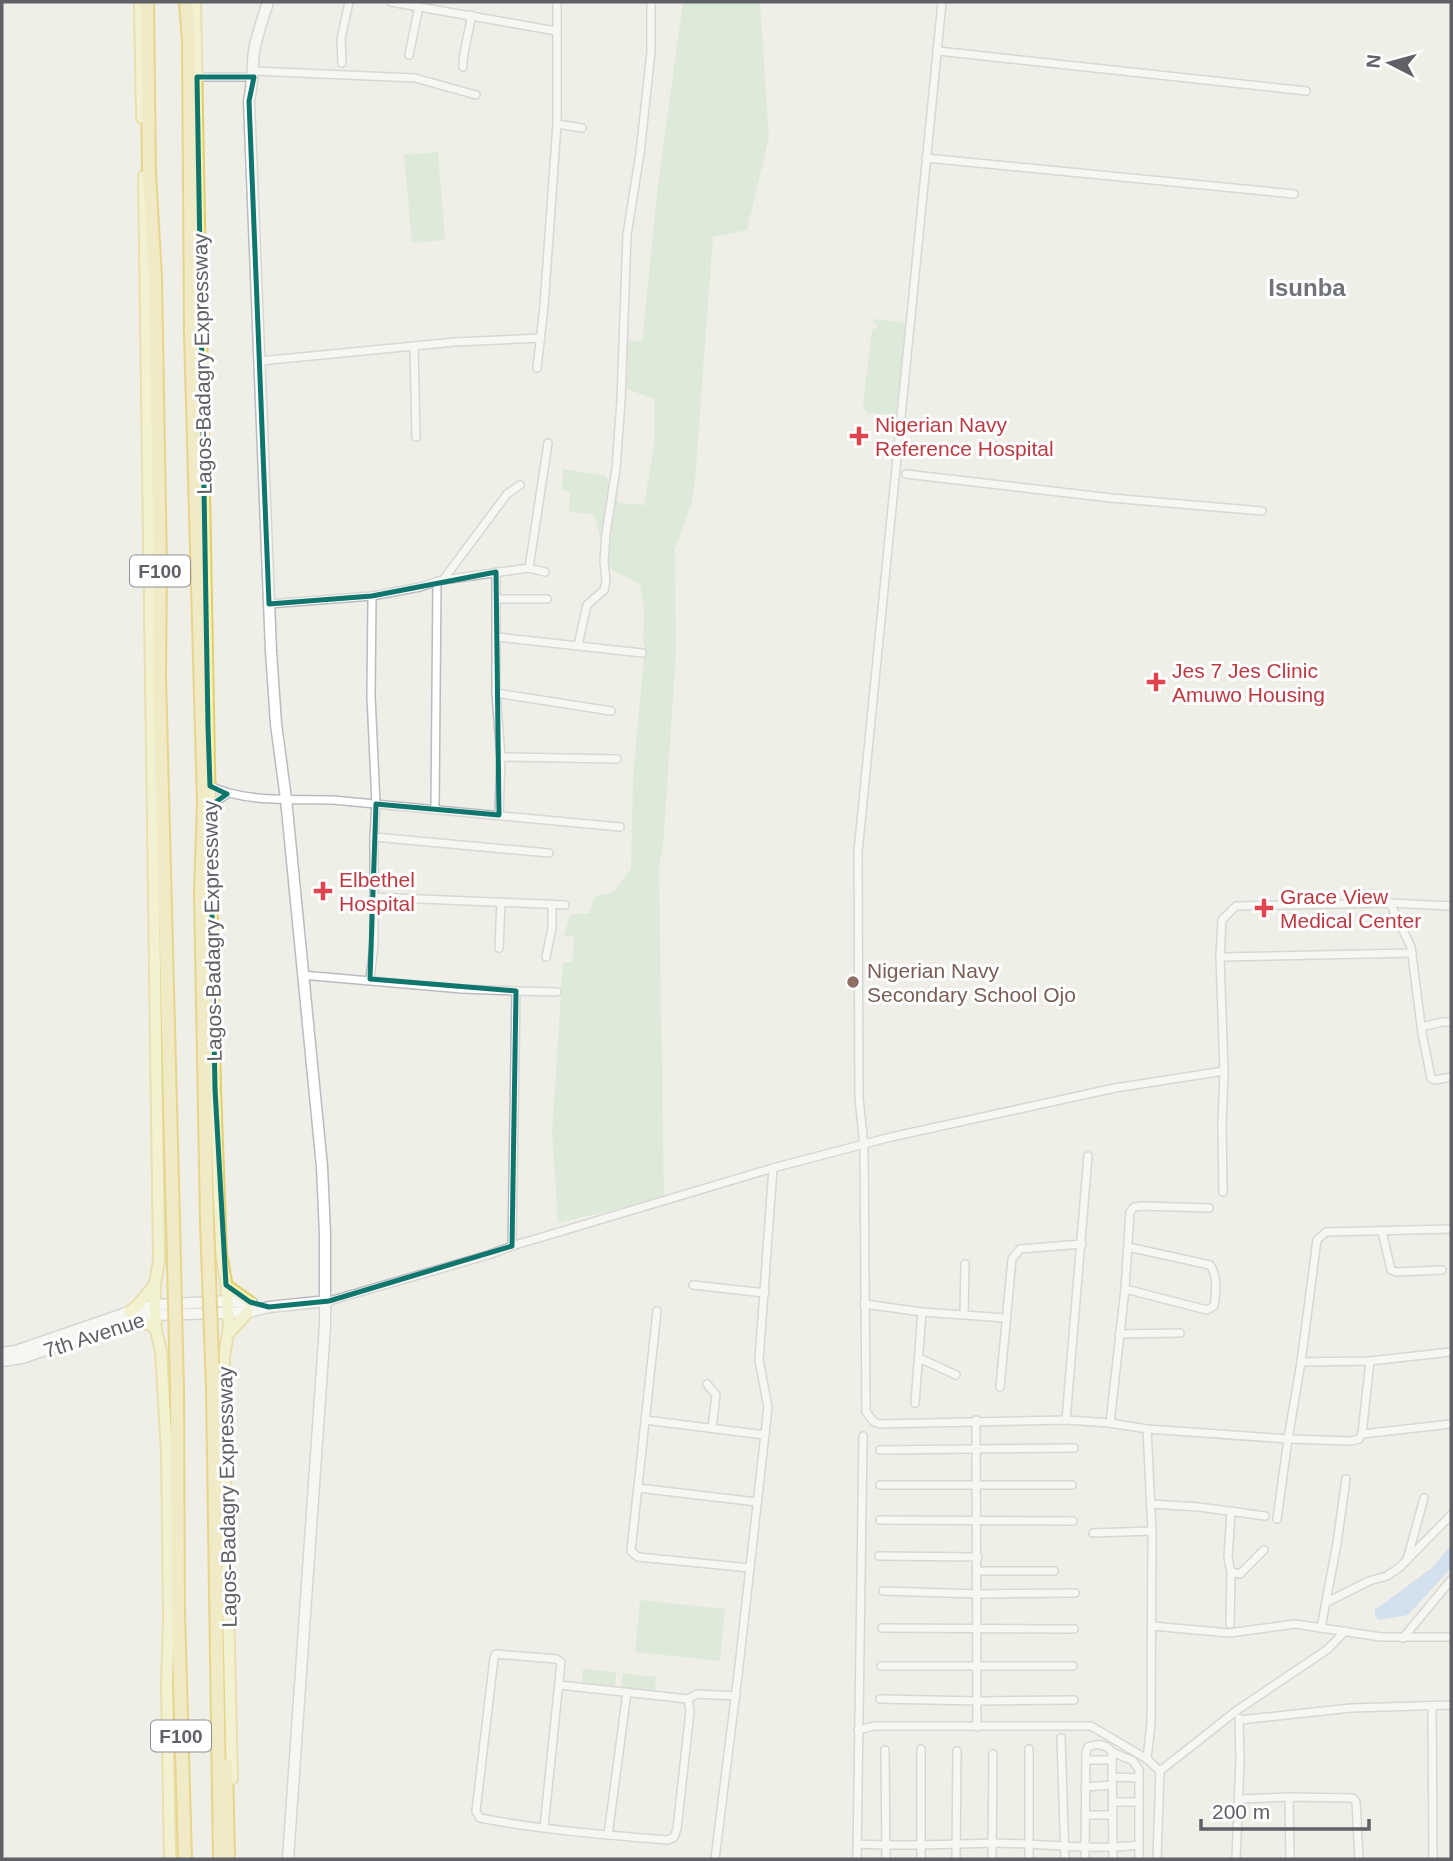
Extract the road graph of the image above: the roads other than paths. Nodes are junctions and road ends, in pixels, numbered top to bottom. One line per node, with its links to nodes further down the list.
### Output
1 (140, 2): 90 (main road)
2 (147, 2): 163 (highway, F100, bridge)
3 (186, 2): 164 (highway, Lagos-Badagry Expressway / F100, bridge)
4 (195, 2): 19 (main road, Lagos-Badagry Expressway)
5 (268, 2): 18 (main road)
6 (349, 2): 16 (street)
7 (391, 2): 11 (street)
8 (557, 2): 13 (street)
9 (651, 2): 44 (street)
10 (942, 2): 14 (street)
11 (419, 6): 12 (street); 15 (street)
12 (471, 15): 13 (street); 17 (street)
13 (556, 31): 22 (street)
14 (938, 51): 20 (street); 24 (street)
15 (409, 55)
16 (342, 63)
17 (463, 67)
18 (253, 74): 19 (street); 21 (street); 28 (main road)
19 (197, 77): 50 (main road, Lagos-Badagry Expressway)
20 (1306, 91)
21 (476, 94)
22 (556, 124): 23 (street); 26 (street)
23 (583, 128)
24 (926, 158): 25 (street); 78 (street)
25 (1294, 194)
26 (541, 338): 27 (street); 29 (street)
27 (414, 346): 28 (street); 30 (street)
28 (260, 360): 42 (main road)
29 (537, 368)
30 (416, 437)
31 (548, 443): 35 (street)
32 (906, 474): 34 (street)
33 (520, 485): 38 (street)
34 (1262, 510)
35 (529, 568): 36 (street); 37 (street)
36 (496, 572): 38 (street); 40 (street)
37 (545, 572)
38 (440, 580): 39 (street); 55 (street)
39 (372, 596): 42 (street); 53 (street)
40 (497, 599): 41 (street); 43 (street)
41 (547, 599)
42 (269, 604): 52 (main road)
43 (497, 638): 44 (street); 46 (street)
44 (578, 645): 45 (street)
45 (642, 653)
46 (496, 693): 47 (street); 48 (street)
47 (611, 711)
48 (501, 757): 49 (street); 56 (street)
49 (617, 759)
50 (210, 786): 51 (street); 54 (main road, Lagos-Badagry Expressway)
51 (227, 794): 52 (street); 54 (street)
52 (288, 799): 53 (street); 70 (main road)
53 (376, 804): 55 (street); 58 (street)
54 (210, 806): 91 (main road, Lagos-Badagry Expressway)
55 (435, 810): 56 (street)
56 (499, 815): 57 (street)
57 (620, 827)
58 (373, 837): 59 (street); 60 (street)
59 (549, 853)
60 (374, 897): 61 (street); 71 (street)
61 (501, 902): 63 (street); 66 (street)
62 (1390, 903): 65 (street); 67 (street); 69 (street)
63 (552, 904): 64 (street); 68 (street)
64 (565, 905)
65 (1451, 906)
66 (499, 948)
67 (1412, 953): 69 (street); 75 (street)
68 (546, 957)
69 (1220, 957): 76 (street)
70 (304, 975): 71 (street); 95 (main road)
71 (370, 979): 72 (street)
72 (516, 991): 73 (street); 86 (street)
73 (557, 992)
74 (1451, 1022): 75 (street)
75 (1421, 1027): 77 (street)
76 (1224, 1071): 78 (street); 81 (street)
77 (1451, 1077)
78 (864, 1146): 80 (street); 96 (street)
79 (1088, 1156): 85 (street)
80 (773, 1168): 86 (street); 94 (street)
81 (1223, 1192)
82 (1209, 1208): 87 (street)
83 (1451, 1229): 84 (street)
84 (1382, 1231): 89 (street); 113 (street)
85 (1082, 1244): 104 (street); 121 (street)
86 (512, 1246): 95 (street)
87 (1128, 1247): 93 (street); 93 (street)
88 (965, 1264): 102 (street)
89 (1442, 1270)
90 (155, 1284): 99 (main road); 103 (main road)
91 (226, 1285): 97 (main road, Lagos-Badagry Expressway); 98 (main road)
92 (693, 1285): 94 (street)
93 (1125, 1289): 108 (street)
94 (765, 1293): 127 (street)
95 (327, 1301): 98 (main road); 227 (main road)
96 (864, 1304): 101 (street); 120 (street)
97 (228, 1306): 98 (main road); 99 (main road); 106 (main road, Lagos-Badagry Expressway)
98 (249, 1307): 106 (main road)
99 (155, 1310): 103 (main road); 105 (main road)
100 (657, 1311): 119 (street)
101 (922, 1312): 102 (street); 111 (street)
102 (964, 1315): 104 (street)
103 (130, 1316): 105 (main road); 110 (main road); 112 (main road, 7th Avenue)
104 (1005, 1318): 117 (street)
105 (156, 1330): 221 (main road)
106 (229, 1332): 226 (main road, Lagos-Badagry Expressway)
107 (1180, 1333): 108 (street)
108 (1119, 1334): 122 (street)
109 (1451, 1352): 114 (street)
110 (2, 1353)
111 (919, 1358): 115 (street); 118 (street)
112 (2, 1361)
113 (1301, 1362): 114 (street); 129 (street)
114 (1370, 1362): 126 (street)
115 (956, 1375)
116 (707, 1384): 124 (street)
117 (1000, 1387)
118 (915, 1403)
119 (645, 1420): 124 (street); 137 (street)
120 (976, 1420): 121 (street); 131 (street)
121 (1066, 1420): 122 (street)
122 (1110, 1423): 125 (street)
123 (1451, 1424): 126 (street)
124 (712, 1428): 127 (street)
125 (1147, 1429): 129 (street); 140 (street)
126 (1362, 1434): 129 (street)
127 (765, 1435): 139 (street)
128 (863, 1436): 189 (street)
129 (1288, 1439): 145 (street)
130 (1074, 1448): 131 (street)
131 (977, 1449): 132 (street); 134 (street)
132 (880, 1450)
133 (1346, 1479): 162 (street)
134 (977, 1484): 135 (street); 136 (street); 144 (street)
135 (880, 1485)
136 (1072, 1485)
137 (638, 1488): 139 (street); 154 (street)
138 (1424, 1498): 153 (street)
139 (757, 1502): 154 (street)
140 (1151, 1504): 141 (street); 148 (street)
141 (1231, 1511): 143 (street); 157 (street)
142 (1451, 1515): 153 (street)
143 (1265, 1516)
144 (977, 1519): 146 (street); 147 (street); 152 (street)
145 (1277, 1519)
146 (880, 1520)
147 (1073, 1521)
148 (1152, 1531): 149 (street); 166 (street)
149 (1093, 1533)
150 (1264, 1550): 157 (street)
151 (879, 1556): 152 (street)
152 (978, 1557): 156 (street)
153 (1407, 1560): 162 (street)
154 (750, 1568): 179 (street)
155 (1054, 1570): 156 (street)
156 (978, 1571): 161 (street)
157 (1231, 1572): 165 (street)
158 (1451, 1580): 173 (street)
159 (883, 1591): 161 (street)
160 (1076, 1593): 161 (street)
161 (978, 1594): 170 (street)
162 (1327, 1602): 168 (street)
163 (178, 1612): 222 (highway); 223 (highway, F100)
164 (215, 1622): 224 (highway, Lagos-Badagry Expressway / F100); 225 (highway)
165 (1230, 1624)
166 (1152, 1626): 168 (street); 197 (street)
167 (882, 1628): 170 (street)
168 (1321, 1628): 171 (street)
169 (1074, 1629): 170 (street)
170 (978, 1630): 175 (street)
171 (1345, 1631): 173 (street); 186 (street)
172 (1451, 1637): 173 (street)
173 (1403, 1638)
174 (881, 1665): 175 (street)
175 (978, 1666): 176 (street); 183 (street)
176 (1073, 1666)
177 (559, 1685): 178 (street); 209 (street); 209 (street)
178 (627, 1692): 180 (street); 210 (street)
179 (736, 1696): 180 (street); 228 (street)
180 (688, 1699): 210 (street)
181 (880, 1699): 183 (street)
182 (1074, 1700): 183 (street)
183 (979, 1701): 188 (street)
184 (1451, 1705): 185 (street)
185 (1432, 1706): 187 (street); 243 (street)
186 (1236, 1711): 187 (street); 199 (street)
187 (1240, 1720): 204 (street)
188 (977, 1727): 189 (street); 197 (street)
189 (858, 1730): 212 (street)
190 (1061, 1738): 217 (street)
191 (921, 1749): 218 (street)
192 (1029, 1749): 214 (street)
193 (885, 1750): 213 (street)
194 (957, 1751): 215 (street)
195 (993, 1754): 211 (street)
196 (1112, 1756): 198 (street); 198 (street); 200 (street); 201 (street)
197 (1147, 1759): 199 (street)
198 (1086, 1760): 202 (street)
199 (1160, 1771): 239 (street)
200 (1139, 1778): 201 (street); 206 (street)
201 (1112, 1781): 202 (street); 205 (street)
202 (1085, 1787): 207 (street)
203 (1289, 1797): 204 (street); 241 (street); 242 (street)
204 (1239, 1799): 240 (street)
205 (1112, 1802): 206 (street); 208 (street)
206 (1139, 1802): 216 (street)
207 (1085, 1815): 208 (street); 219 (street)
208 (1113, 1815): 220 (street)
209 (544, 1827): 210 (street)
210 (608, 1835)
211 (991, 1843): 214 (street); 215 (street); 233 (street)
212 (858, 1844): 213 (street); 229 (street)
213 (886, 1844): 218 (street); 230 (street)
214 (1030, 1844): 217 (street); 234 (street)
215 (956, 1845): 218 (street); 232 (street)
216 (1138, 1845): 220 (street); 238 (street)
217 (1064, 1846): 219 (street); 235 (street)
218 (921, 1847): 231 (street)
219 (1085, 1847): 220 (street); 236 (street)
220 (1114, 1848): 237 (street)
221 (170, 1859)
222 (179, 1859)
223 (185, 1859)
224 (220, 1859)
225 (228, 1859)
226 (234, 1859)
227 (290, 1859)
228 (715, 1859)
229 (858, 1859)
230 (886, 1859)
231 (921, 1859)
232 (956, 1859)
233 (992, 1859)
234 (1029, 1859)
235 (1065, 1859)
236 (1085, 1859)
237 (1114, 1859)
238 (1139, 1859)
239 (1157, 1859)
240 (1236, 1859)
241 (1290, 1859)
242 (1359, 1859)
243 (1433, 1859)

